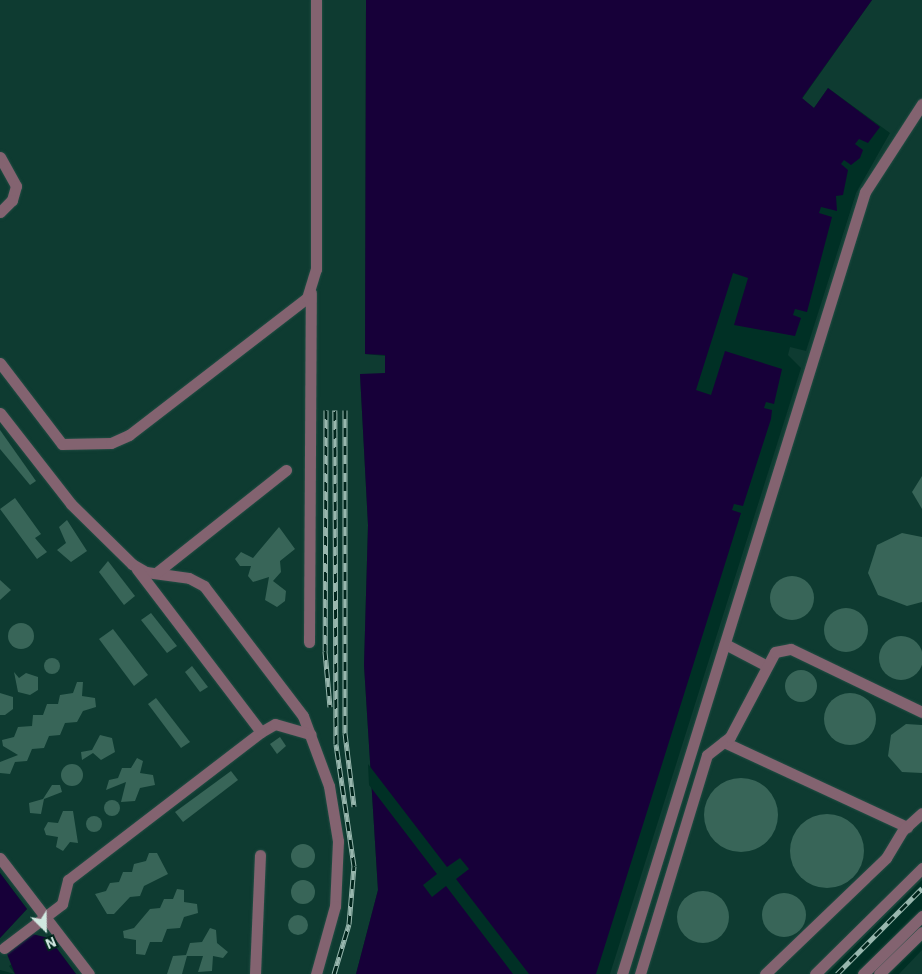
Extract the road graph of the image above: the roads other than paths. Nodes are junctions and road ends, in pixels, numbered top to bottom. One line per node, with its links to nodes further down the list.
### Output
1 (316, 0): 5 (lane)
2 (922, 104): 12 (lane)
3 (0, 157): 4 (lane)
4 (0, 212)
5 (311, 293): 6 (lane); 11 (lane)
6 (0, 363)
7 (0, 413): 9 (lane)
8 (286, 470): 10 (lane)
9 (132, 564): 10 (lane); 15 (lane)
10 (156, 573): 16 (lane)
11 (309, 642)
12 (725, 644): 13 (lane); 32 (lane)
13 (765, 665): 14 (lane); 17 (lane)
14 (922, 712)
15 (261, 732): 16 (lane); 24 (lane)
16 (311, 734): 31 (lane)
17 (724, 742): 19 (lane); 33 (lane)
18 (922, 813): 19 (lane)
19 (907, 827): 34 (lane)
20 (260, 855): 25 (lane)
21 (0, 858): 24 (lane)
22 (922, 868): 35 (lane)
23 (922, 916): 36 (lane)
24 (45, 917): 27 (lane); 28 (lane)
25 (259, 931): 29 (lane); 30 (lane)
26 (922, 932): 37 (lane)
27 (4, 948)
28 (89, 974)
29 (255, 974)
30 (262, 974)
31 (316, 974)
32 (622, 974)
33 (640, 974)
34 (765, 974)
35 (815, 974)
36 (863, 974)
37 (879, 974)

